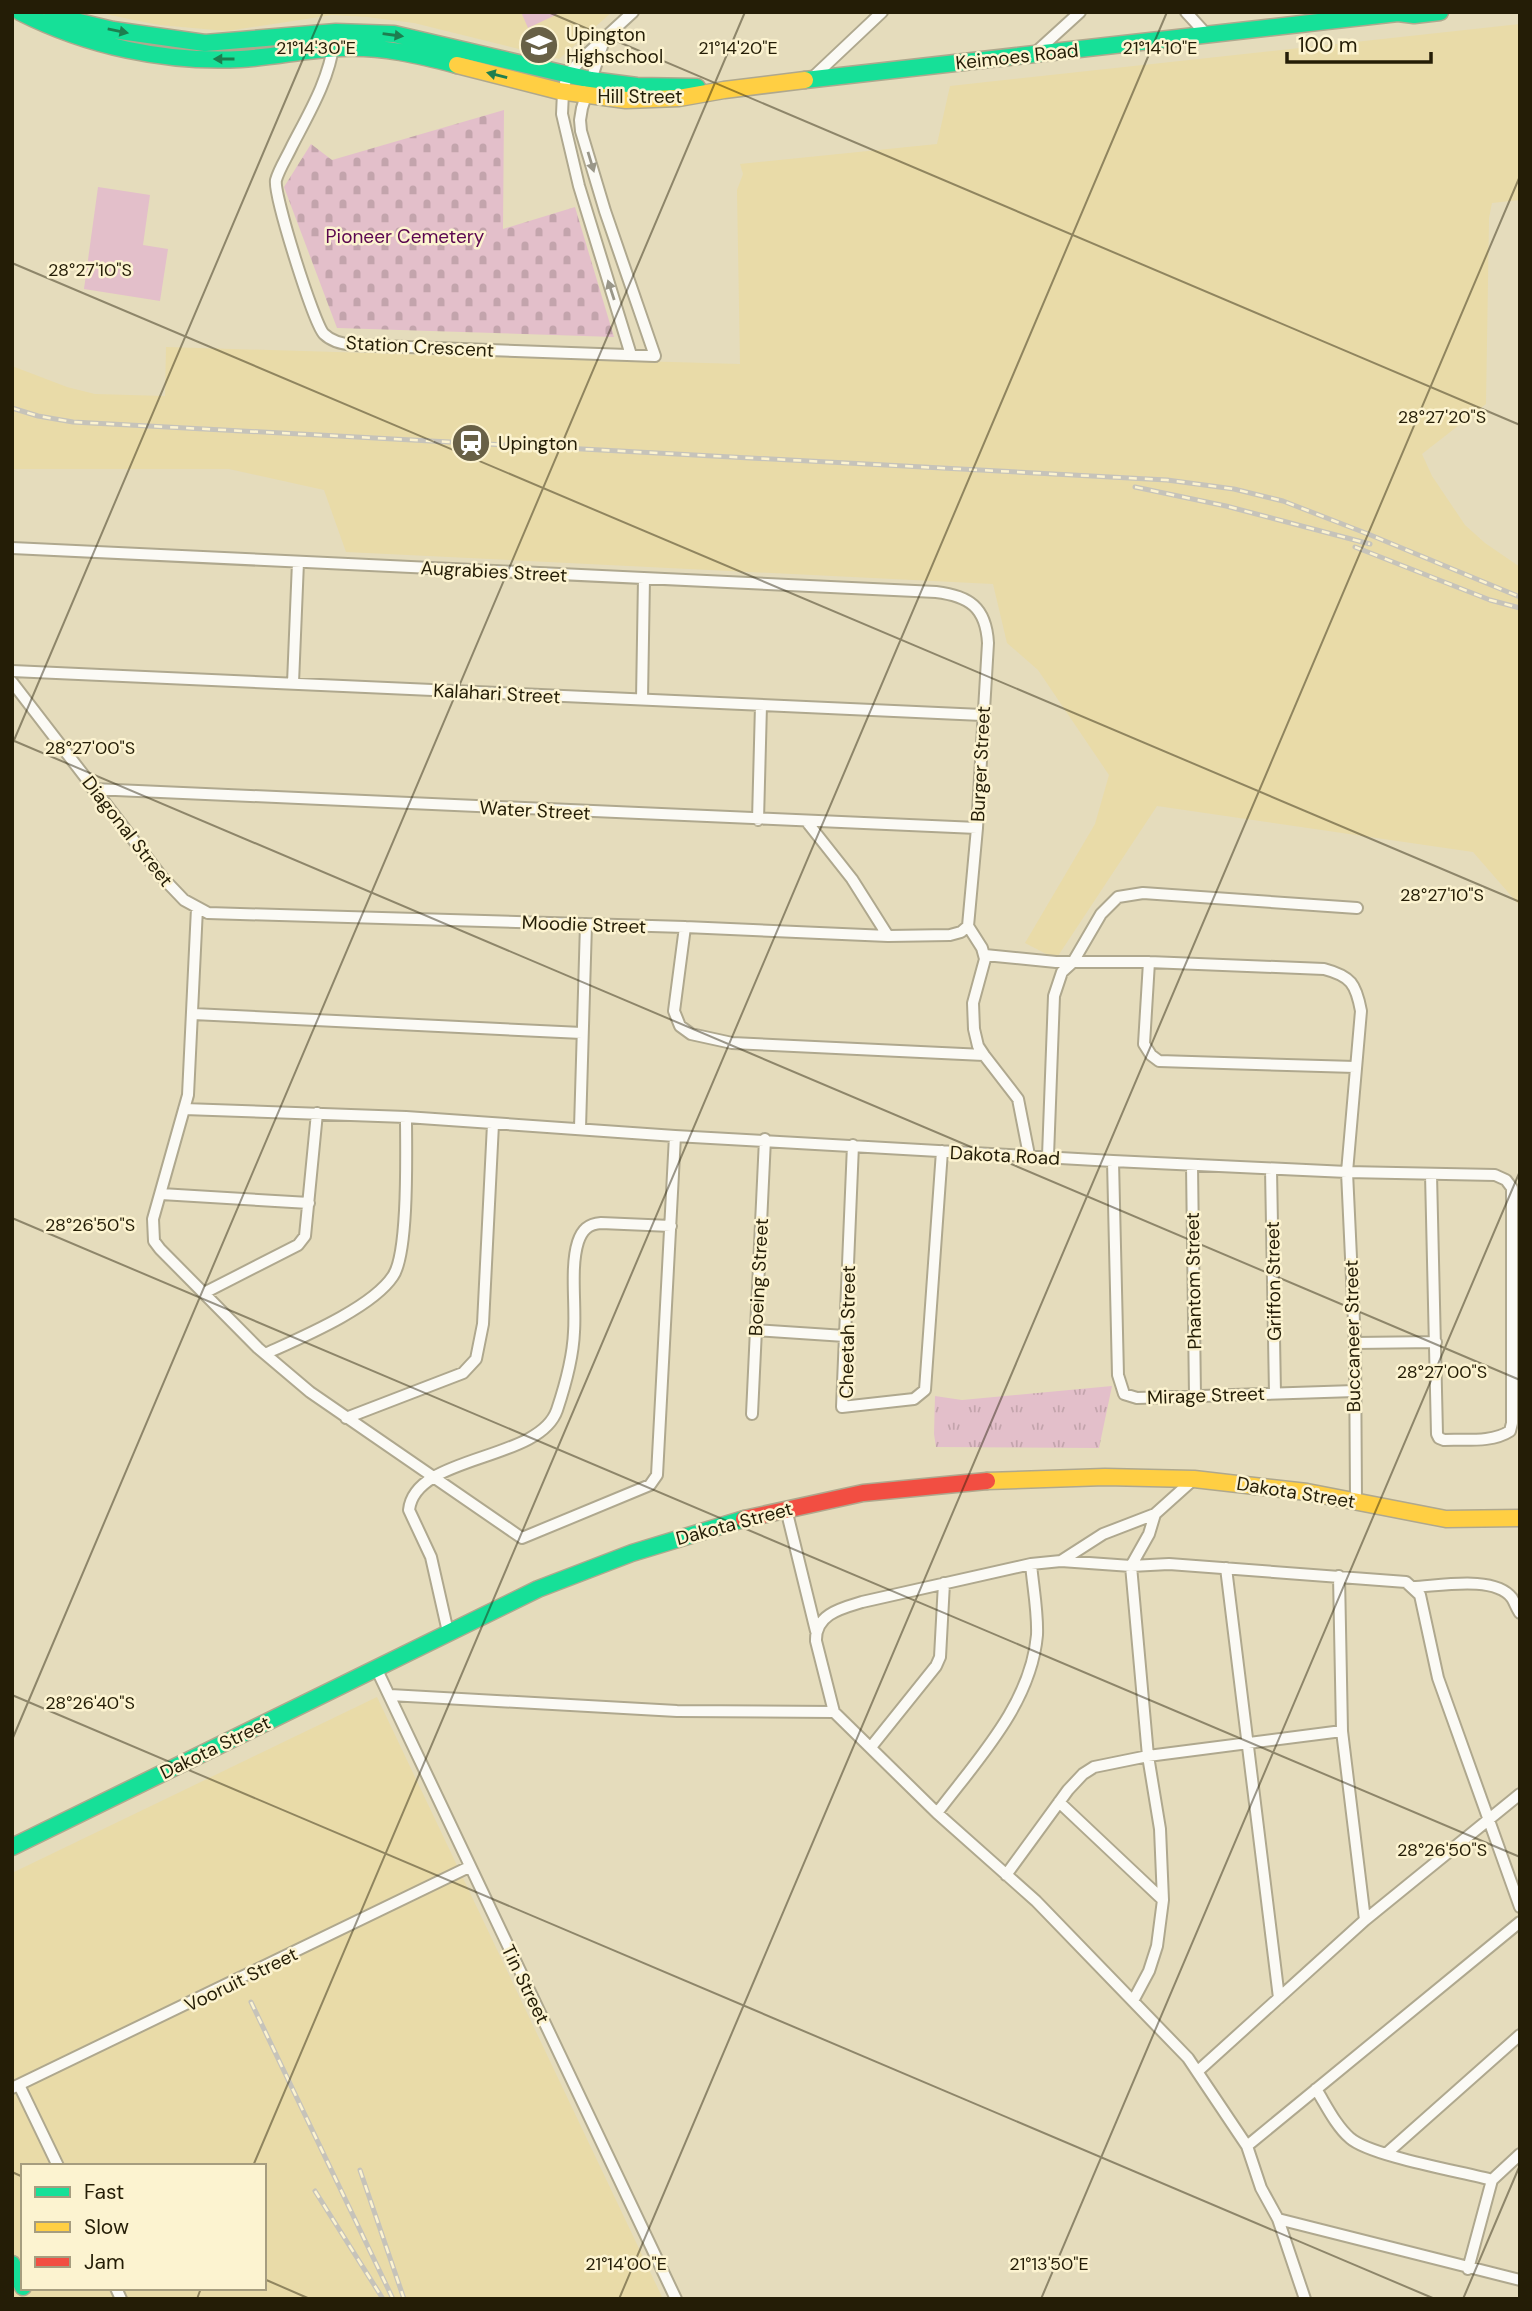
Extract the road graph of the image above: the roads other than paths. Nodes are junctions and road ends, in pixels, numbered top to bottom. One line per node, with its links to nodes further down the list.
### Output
1 (20, 12): 12 (street, Hill Street, one-way to 1)
2 (52, 12): 9 (street, Hill Street, one-way to 9)
3 (632, 12): 11 (street)
4 (882, 12): 15 (street)
5 (1080, 12): 13 (street)
6 (1186, 12): 10 (street)
7 (1440, 12): 8 (street, Keimoes Road)
8 (1399, 13): 10 (street, Keimoes Road)
9 (336, 32): 12 (street, Station Crescent); 14 (street, Hill Street, one-way to 14)
10 (1208, 36): 13 (street, Keimoes Road)
11 (605, 37): 14 (street); 16 (street, Station Crescent)
12 (333, 50): 18 (street, Hill Street, one-way to 12); 20 (street, Station Crescent)
13 (1035, 53): 15 (street, Keimoes Road)
14 (568, 75): 16 (street, Hill Street); 18 (street)
15 (811, 79): 17 (street, Keimoes Road)
16 (591, 80): 17 (street, Hill Street); 19 (street, Station Crescent)
17 (720, 90): 19 (street, Hill Street)
18 (563, 92): 19 (street, Hill Street); 20 (street, one-way to 18)
19 (585, 96): 20 (street, Station Crescent, one-way to 20)
20 (631, 355)
21 (12, 548): 22 (street, Augrabies Street)
22 (298, 562): 23 (street, Augrabies Street); 27 (street)
23 (644, 578): 24 (street, Augrabies Street); 28 (street)
24 (973, 605): 30 (street, Burger Street)
25 (12, 671): 27 (street, Kalahari Street)
26 (12, 682): 31 (street, Diagonal Street)
27 (293, 683): 28 (street, Kalahari Street)
28 (642, 699): 29 (street, Kalahari Street)
29 (761, 705): 30 (street, Kalahari Street); 32 (street)
30 (982, 715): 34 (street, Burger Street)
31 (93, 789): 32 (street, Water Street); 35 (street, Diagonal Street)
32 (758, 820): 33 (street, Water Street)
33 (807, 822): 34 (street, Water Street); 40 (street)
34 (977, 828): 38 (street, Burger Street)
35 (197, 908): 37 (street, Moodie Street); 44 (street)
36 (1357, 908): 42 (street)
37 (586, 924): 39 (street, Moodie Street); 45 (street)
38 (968, 926): 40 (street, Moodie Street); 41 (street)
39 (685, 927): 40 (street, Moodie Street); 46 (street)
40 (888, 936)
41 (985, 955): 42 (street, Buccaneer Street); 46 (street)
42 (1073, 962): 43 (street, Buccaneer Street); 58 (street)
43 (1149, 962): 47 (street, Buccaneer Street); 47 (street)
44 (192, 1014): 45 (street); 48 (street)
45 (582, 1033): 52 (street)
46 (984, 1055): 57 (street)
47 (1354, 1067): 62 (street, Buccaneer Street)
48 (184, 1109): 49 (street, Dakota Road); 64 (street)
49 (317, 1113): 50 (street, Dakota Road); 65 (street)
50 (406, 1116): 51 (street, Dakota Road); 72 (street)
51 (493, 1124): 52 (street, Dakota Road); 77 (street)
52 (580, 1128): 53 (street, Dakota Road)
53 (675, 1136): 54 (street, Dakota Road); 66 (street)
54 (765, 1139): 55 (street, Dakota Road); 68 (street, Boeing Street)
55 (853, 1145): 56 (street, Dakota Road); 69 (street, Cheetah Street)
56 (942, 1151): 57 (street, Dakota Road); 69 (street, Cheetah Street)
57 (1029, 1155): 58 (street, Dakota Road)
58 (1048, 1156): 59 (street, Dakota Road)
59 (1113, 1161): 60 (street, Dakota Road); 75 (street, Mirage Street)
60 (1192, 1165): 61 (street, Dakota Road); 75 (street, Phantom Street)
61 (1271, 1169): 62 (street, Dakota Road); 74 (street, Griffon Street)
62 (1347, 1172): 63 (street, Dakota Road); 71 (street, Buccaneer Street)
63 (1431, 1174): 70 (street); 70 (street, Dakota Road)
64 (161, 1194): 65 (street); 67 (street)
65 (309, 1203): 67 (street)
66 (671, 1226): 78 (street); 78 (street)
67 (204, 1293): 72 (street)
68 (756, 1330): 69 (street); 76 (street, Boeing Street)
69 (845, 1336)
70 (1436, 1342): 71 (street)
71 (1355, 1343): 73 (street, Buccaneer Street)
72 (265, 1354): 77 (street)
73 (1355, 1391): 74 (street, Mirage Street); 80 (street, Buccaneer Street)
74 (1275, 1393): 75 (street, Mirage Street)
75 (1195, 1396)
76 (751, 1414)
77 (346, 1418): 78 (street)
78 (432, 1477): 93 (street)
79 (1194, 1479): 80 (street, Dakota Street); 81 (street, Dakota Street); 82 (street)
80 (1356, 1501): 83 (street, Dakota Street)
81 (786, 1509): 92 (street); 93 (street, Dakota Street)
82 (1155, 1514): 84 (street); 86 (street)
83 (1520, 1518)
84 (1061, 1561): 85 (street); 86 (street)
85 (1031, 1564): 89 (street); 103 (street)
86 (1131, 1566): 87 (street); 100 (street)
87 (1226, 1568): 88 (street); 98 (street)
88 (1339, 1576): 90 (street); 97 (street)
89 (944, 1583): 92 (street); 99 (street)
90 (1413, 1587): 91 (street); 104 (street)
91 (1520, 1614)
92 (816, 1631): 96 (street)
93 (449, 1632): 94 (street, Dakota Street)
94 (377, 1670): 95 (street, Tin Street); 105 (street, Dakota Street)
95 (390, 1695): 96 (street); 106 (street, Tin Street)
96 (834, 1712): 99 (street)
97 (1342, 1731): 98 (street); 110 (street)
98 (1247, 1744): 100 (street); 112 (street)
99 (871, 1747): 103 (street)
100 (1148, 1756): 102 (street); 108 (street)
101 (1520, 1794): 104 (street)
102 (1059, 1802): 107 (street); 108 (street)
103 (937, 1813): 107 (street)
104 (1488, 1821): 109 (street); 110 (street)
105 (12, 1847)
106 (469, 1867): 116 (street, Vooruit Street); 128 (street, Tin Street)
107 (1006, 1875): 113 (street)
108 (1163, 1900): 113 (street)
109 (1520, 1907)
110 (1365, 1920): 112 (street)
111 (1520, 1922): 117 (street)
112 (1279, 1998): 115 (street)
113 (1133, 2001): 115 (street)
114 (1520, 2035): 119 (street)
115 (1198, 2071): 118 (street)
116 (15, 2086): 121 (street)
117 (1316, 2089): 118 (street); 119 (street)
118 (1247, 2146): 123 (street)
119 (1387, 2154): 122 (street)
120 (1520, 2154): 122 (street)
121 (57, 2164)
122 (1492, 2180): 125 (street)
123 (1278, 2219): 125 (street); 129 (street)
124 (12, 2264): 127 (street)
125 (1468, 2269): 126 (street)
126 (1520, 2280)
127 (21, 2283)
128 (676, 2299)
129 (1305, 2299)

